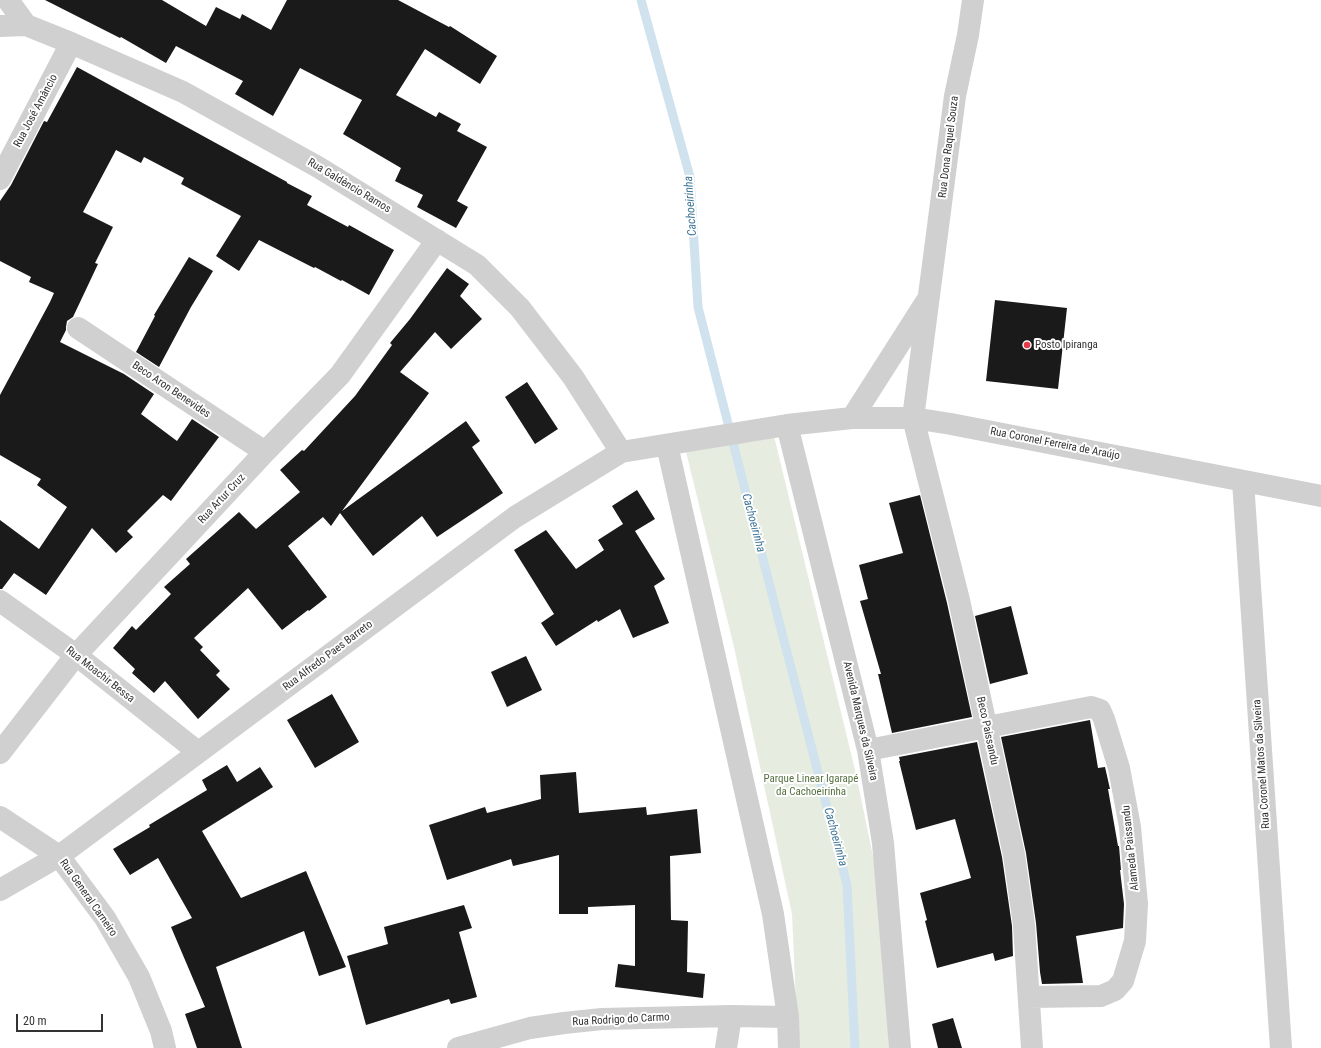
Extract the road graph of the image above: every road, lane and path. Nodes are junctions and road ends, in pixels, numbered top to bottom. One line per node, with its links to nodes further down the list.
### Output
1 (8, 0): 3 (street)
2 (973, 0): 8 (street, Rua Dona Raquel Souza)
3 (26, 25): 4 (street, Rua Galdêncio Ramos); 5 (street, Rua Galdêncio Ramos)
4 (0, 26)
5 (71, 43): 6 (street, Rua José Amâncio); 7 (street, Rua Galdêncio Ramos)
6 (0, 178)
7 (437, 240): 15 (street, Rua Artur Cruz); 16 (street, Rua Galdêncio Ramos)
8 (930, 296): 10 (street, Rua Dona Raquel Souza); 11 (street, Rua Dona Raquel Souza)
9 (78, 328): 15 (street, Beco Aron Benevides)
10 (852, 418): 11 (street, Rua Coronel Ferreira de Araújo); 12 (street, Rua Coronel Ferreira de Araújo)
11 (913, 418): 17 (street, Rua Coronel Ferreira de Araújo); 21 (street, Beco Paissandu)
12 (787, 425): 13 (street, Rua Coronel Ferreira de Araújo); 22 (street, Avenida Marques da Silveira)
13 (761, 429): 14 (street, Rua Alfredo Paes Barreto)
14 (675, 444): 16 (street, Rua Alfredo Paes Barreto); 30 (street)
15 (265, 452): 20 (street, Rua Artur Cruz)
16 (621, 452): 23 (street, Rua Alfredo Paes Barreto)
17 (1243, 481): 18 (street, Rua Coronel Ferreira de Araújo); 37 (street, Rua Coronel Matos da Silveira)
18 (1321, 496)
19 (0, 601): 20 (street, Rua Moachir Bessa)
20 (76, 655): 23 (street, Rua Moachir Bessa); 24 (street, Rua Artur Cruz)
21 (987, 728): 22 (street); 28 (street, Beco Paissandu); 28 (street, Alameda Paissandu)
22 (868, 750): 35 (street, Avenida Marques da Silveira)
23 (198, 752): 26 (street, Rua Alfredo Paes Barreto)
24 (0, 753)
25 (0, 817): 26 (street, Rua General Carneiro)
26 (59, 856): 27 (street, Rua Alfredo Paes Barreto); 31 (street, Rua General Carneiro)
27 (0, 890)
28 (1029, 997): 36 (street, Beco Paissandu)
29 (730, 1016): 30 (street, Rua Rodrigo do Carmo); 32 (street, Rua Rodrigo do Carmo); 33 (street)
30 (788, 1017): 34 (street)
31 (165, 1048)
32 (458, 1048)
33 (726, 1048)
34 (789, 1048)
35 (900, 1048)
36 (1032, 1048)
37 (1281, 1048)

